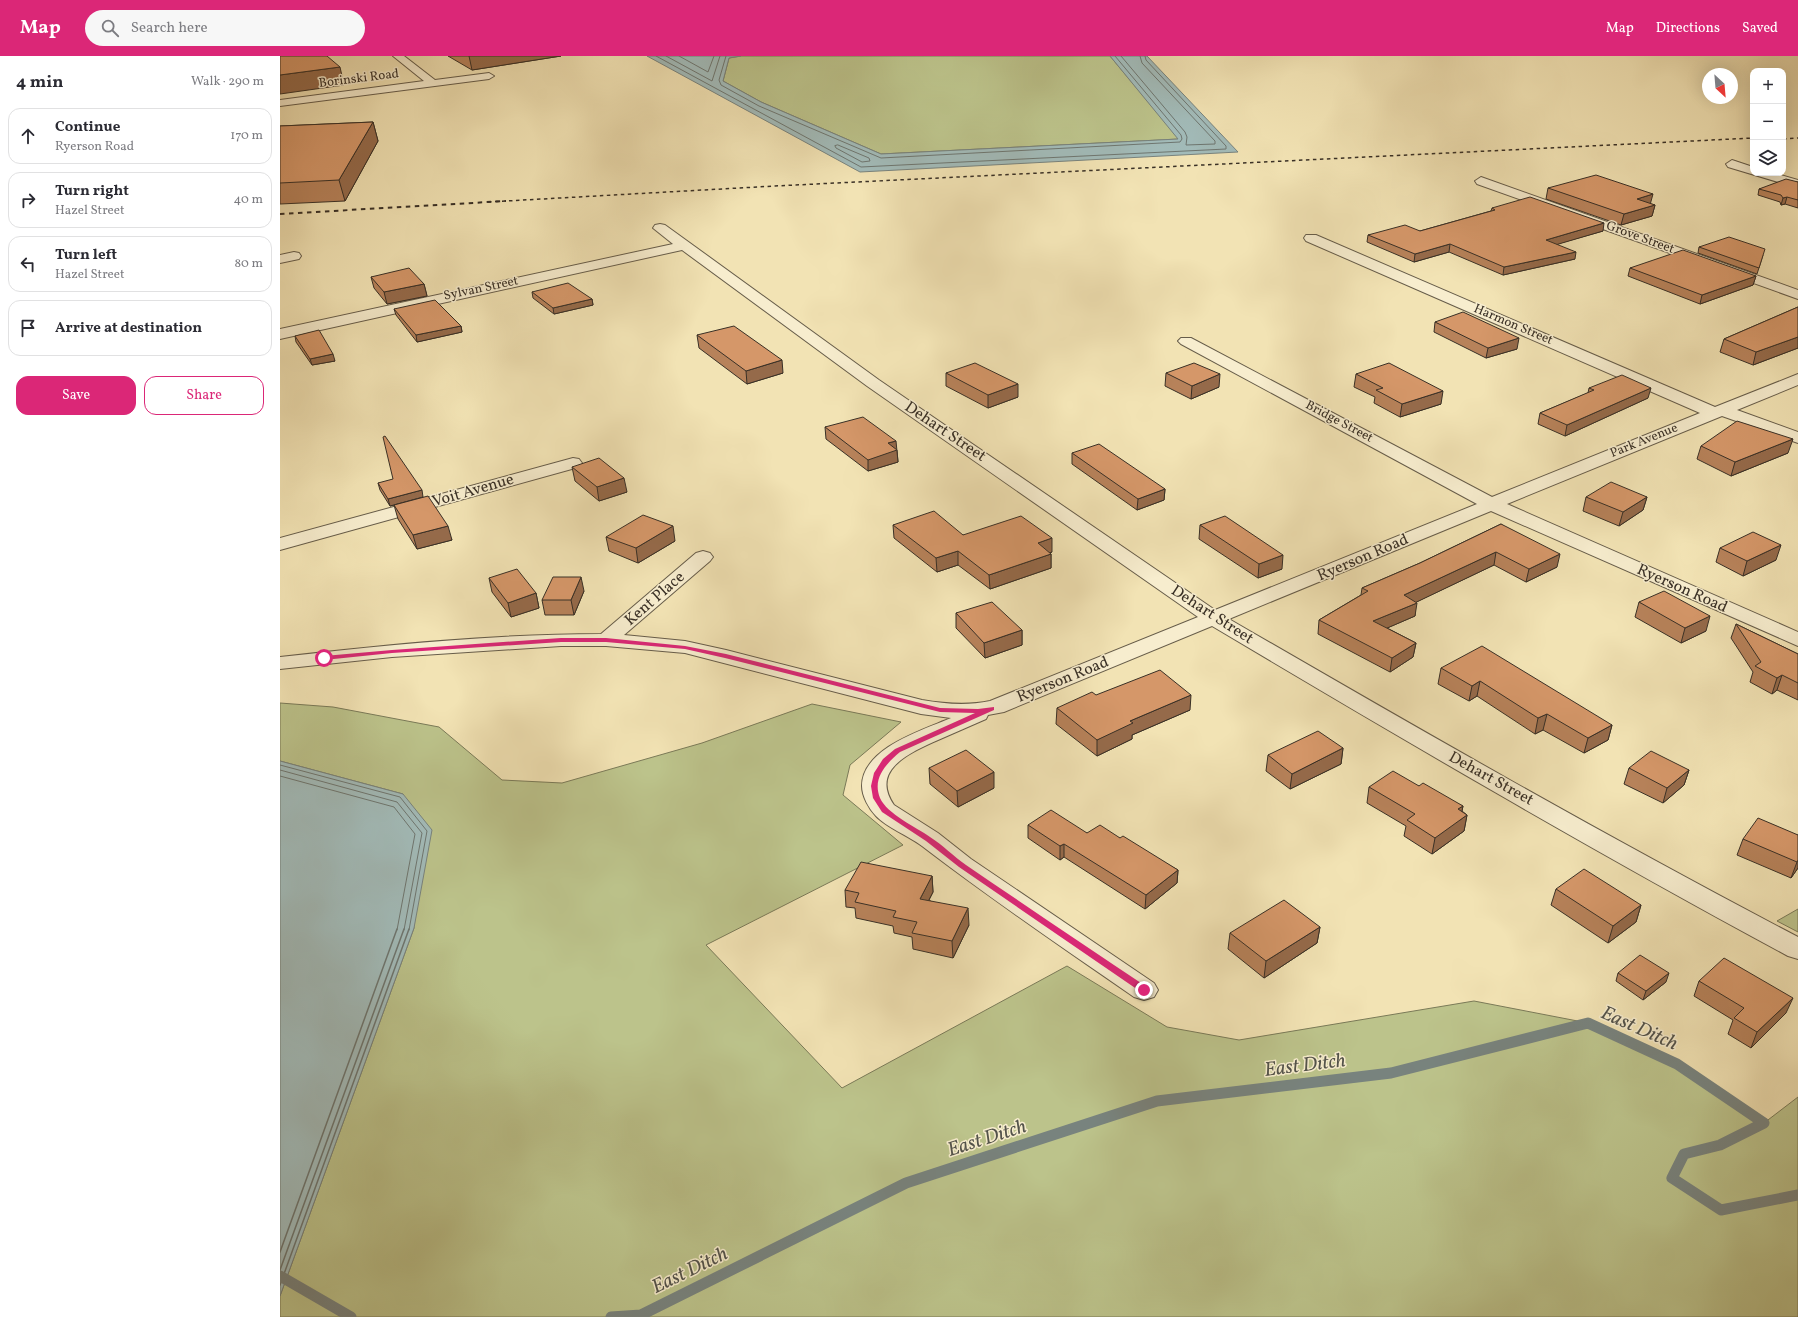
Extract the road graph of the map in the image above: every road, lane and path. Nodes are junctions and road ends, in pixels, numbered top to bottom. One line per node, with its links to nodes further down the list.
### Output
1 (398, 56): 3 (street)
2 (489, 76): 3 (street, Borinski Road)
3 (433, 83): 4 (street, Borinski Road)
4 (280, 103)
5 (1732, 164): 6 (street)
6 (1750, 170)
7 (1771, 176): 9 (street)
8 (1481, 181): 13 (street, Grove Street)
9 (1798, 184)
10 (660, 228): 12 (street, Dehart Street)
11 (1311, 238): 17 (street, Harmon Street)
12 (683, 246): 14 (street, Sylvan Street); 23 (street, Dehart Street)
13 (1798, 295)
14 (280, 334)
15 (1186, 341): 20 (street, Bridge Street)
16 (1798, 379): 17 (street, Park Avenue)
17 (1717, 412): 18 (street, Harmon Street); 20 (street, Park Avenue)
18 (1798, 438)
19 (573, 462): 21 (street, Voit Avenue)
20 (1491, 504): 23 (street, Ryerson Road); 25 (street, Ryerson Road)
21 (280, 544)
22 (703, 557): 24 (street, Kent Place)
23 (1214, 619): 27 (street, Ryerson Road); 28 (street, Dehart Street)
24 (606, 640): 26 (street, Ryerson Road); 27 (street, Ryerson Road)
25 (1798, 640)
26 (280, 663)
27 (992, 708): 29 (street)
28 (1798, 949)
29 (1144, 990)

